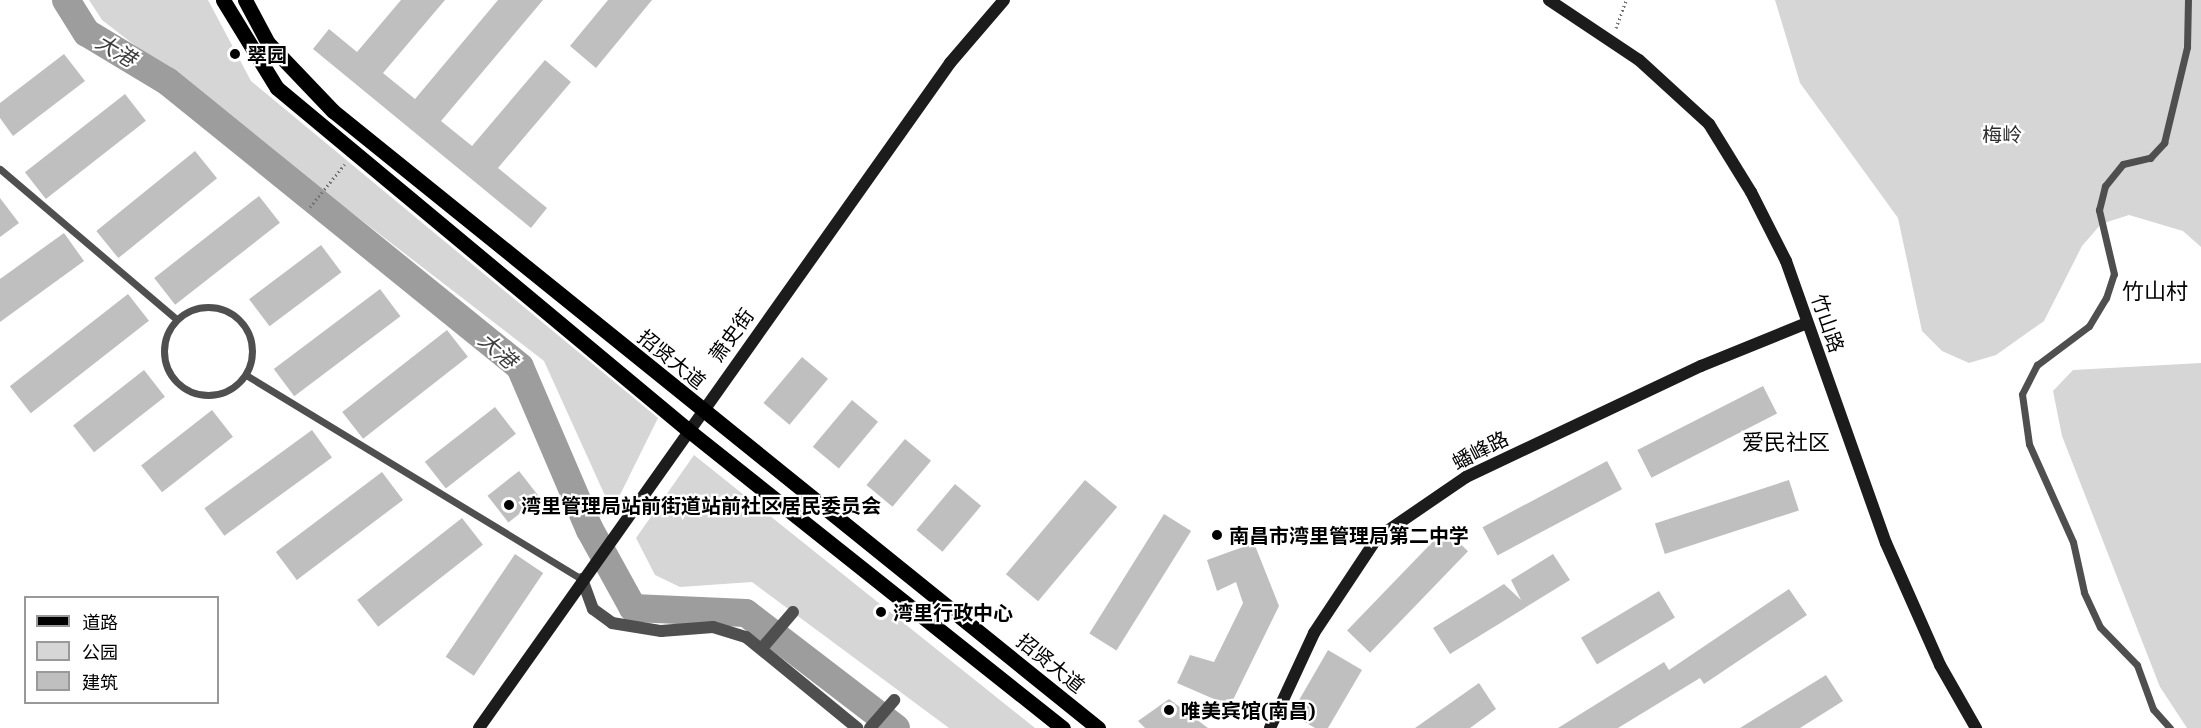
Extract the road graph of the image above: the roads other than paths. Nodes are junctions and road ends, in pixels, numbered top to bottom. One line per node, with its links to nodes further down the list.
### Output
1 (223, 0): 11 (main road)
2 (245, 0): 10 (main road, 招贤大道)
3 (1004, 0): 10 (street, 萧史街)
4 (1549, 0): 8 (street, 竹山路)
5 (2188, 0): 23 (lane)
6 (0, 169): 7 (lane)
7 (176, 319): 9 (lane); 9 (lane)
8 (1807, 323): 21 (street, 蟠峰路); 22 (street, 竹山路)
9 (246, 375): 12 (lane)
10 (702, 410): 11 (street, 萧史街); 20 (main road, 招贤大道)
11 (688, 430): 12 (street, 萧史街); 19 (main road)
12 (582, 578): 14 (street); 16 (street, 萧史街)
13 (792, 612): 14 (street)
14 (763, 646): 17 (street)
15 (894, 700): 18 (street)
16 (479, 728)
17 (857, 728)
18 (870, 728)
19 (1062, 728)
20 (1098, 728)
21 (1270, 728)
22 (1976, 728)
23 (2170, 728)

